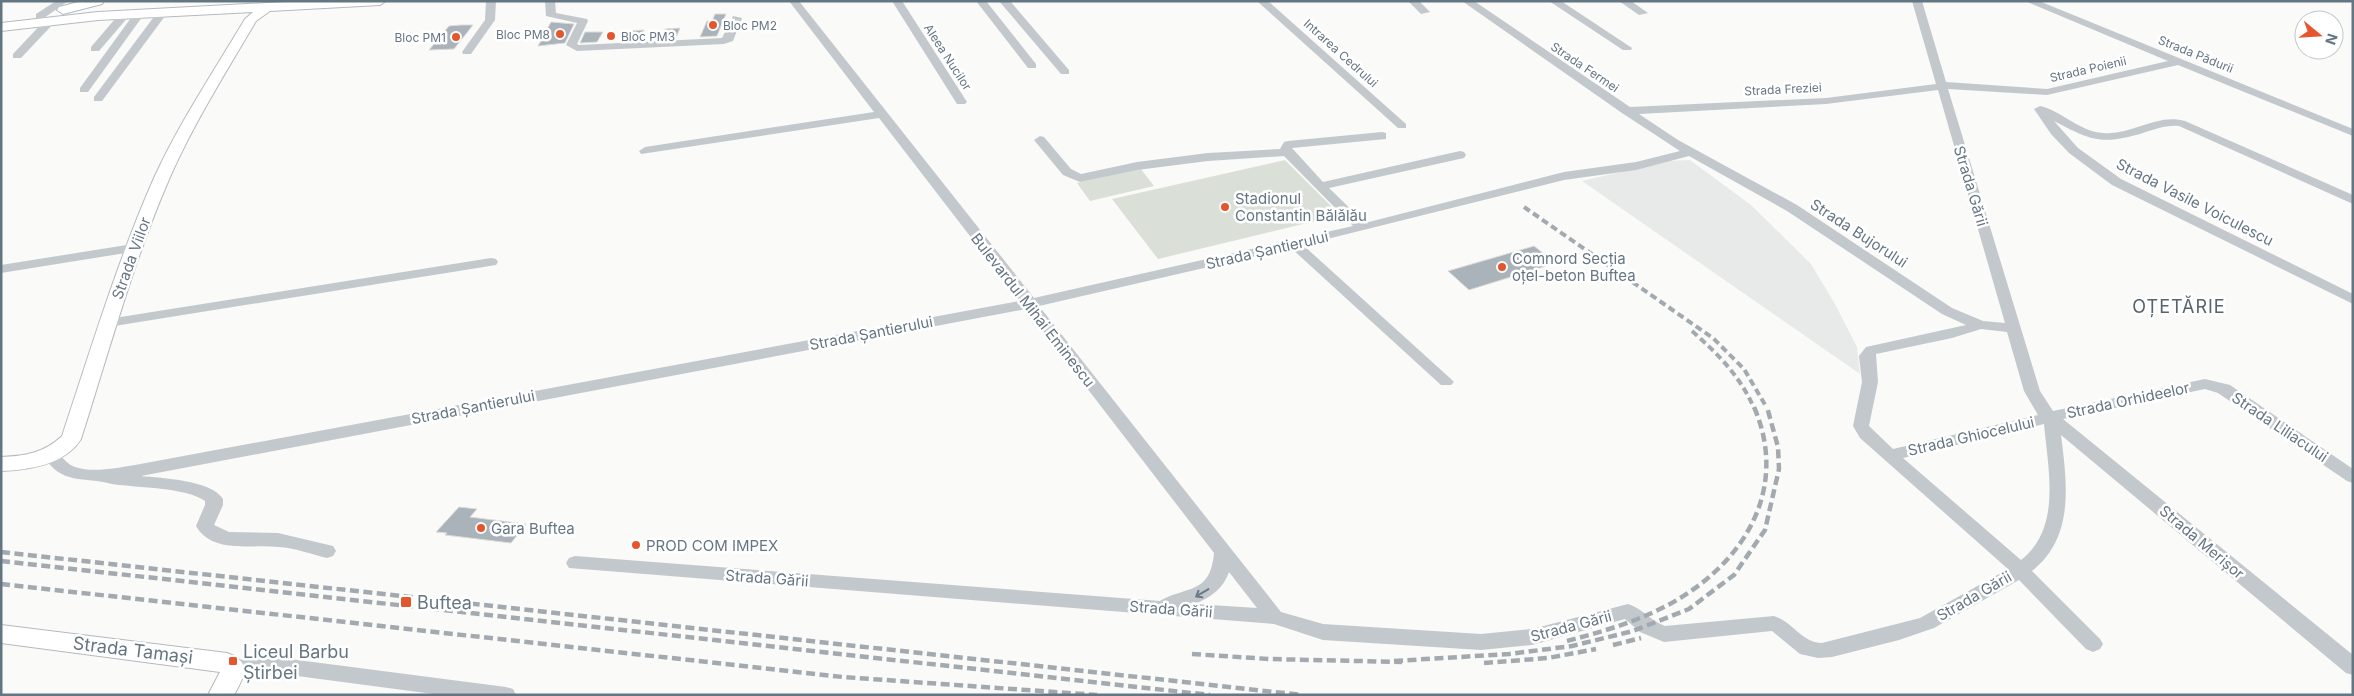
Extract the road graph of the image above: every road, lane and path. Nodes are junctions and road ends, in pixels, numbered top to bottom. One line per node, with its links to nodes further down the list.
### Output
1 (48, 1): 25 (street)
2 (98, 1): 18 (main road)
3 (380, 1): 17 (main road)
4 (491, 1): 30 (street)
5 (550, 1): 26 (street)
6 (794, 1): 42 (street, Bulevardul Mihai Eminescu)
7 (897, 1): 39 (street, Aleea Nucilor)
8 (981, 1): 33 (street)
9 (1004, 1): 34 (street)
10 (1262, 1): 43 (street, Intrarea Cedrului)
11 (1413, 1): 20 (street)
12 (1467, 1): 41 (street, Strada Fermei)
13 (1554, 1): 29 (street)
14 (1624, 1): 23 (street)
15 (1917, 1): 35 (street, Strada Gării)
16 (2030, 1): 32 (street, Strada Pădurii)
17 (272, 4): 22 (main road, Strada Viilor)
18 (66, 10): 24 (main road); 25 (main road); 25 (street)
19 (163, 12): 21 (main road); 22 (main road); 38 (street)
20 (1425, 12)
21 (140, 13): 24 (main road); 36 (street)
22 (249, 13): 55 (main road, Strada Viilor)
23 (1643, 13)
24 (125, 14): 28 (street)
25 (41, 18): 27 (main road); 27 (main road); 31 (street)
26 (737, 18)
27 (1, 26)
28 (96, 48)
29 (1628, 48)
30 (467, 52)
31 (17, 56)
32 (2179, 62): 37 (street, Strada Poienii); 44 (street, Strada Pădurii)
33 (1032, 66)
34 (1065, 72)
35 (1941, 86): 37 (street, Strada Poienii); 41 (street, Strada Freziei); 62 (street, Strada Gării)
36 (84, 90)
37 (2033, 92): 40 (street, Strada Vasile Voiculescu)
38 (98, 99)
39 (962, 102)
40 (2041, 110): 52 (street, Strada Vasile Voiculescu); 58 (street, Strada Vasile Voiculescu)
41 (1626, 111): 49 (street, Strada Fermei)
42 (882, 114): 47 (street); 59 (street, Bulevardul Mihai Eminescu)
43 (1402, 126)
44 (2353, 133)
45 (1382, 136): 48 (street)
46 (1040, 140): 48 (street)
47 (645, 151)
48 (1287, 152): 51 (street)
49 (1690, 152): 53 (street, Strada Șantierului); 61 (street, Strada Bujorului)
50 (1460, 155): 51 (street)
51 (1320, 186): 53 (street)
52 (2353, 200)
53 (1362, 228): 54 (street, Strada Șantierului)
54 (1294, 244): 59 (street, Strada Șantierului); 63 (street)
55 (133, 248): 57 (street); 60 (main road, Strada Viilor)
56 (491, 262): 60 (street)
57 (1, 269)
58 (2353, 300)
59 (1028, 304): 69 (street, Strada Șantierului); 72 (street, Bulevardul Mihai Eminescu)
60 (108, 323): 66 (main road, Strada Viilor)
61 (1980, 325): 62 (street, Strada Bujorului); 67 (street)
62 (2014, 328): 65 (street, Strada Gării)
63 (1446, 382)
64 (2205, 384): 65 (street, Strada Orhideelor); 70 (street, Strada Liliacului)
65 (2051, 417): 67 (street, Strada Ghiocelului); 74 (street, Strada Gării); 79 (street, Strada Merișor)
66 (51, 455): 68 (main road, Strada Viilor); 69 (street, Strada Șantierului)
67 (1891, 455): 74 (street)
68 (1, 464)
69 (86, 474): 71 (street)
70 (2353, 477)
71 (327, 551)
72 (1223, 553): 75 (street, one-way to 75); 76 (street, Bulevardul Mihai Eminescu)
73 (574, 563): 75 (street, Strada Gării)
74 (2020, 570): 76 (street, Strada Gării); 78 (street)
75 (1156, 608): 76 (street, Strada Gării)
76 (1274, 617)
77 (1, 634): 80 (main road, Strada Tamași)
78 (2094, 644)
79 (2353, 667)
80 (232, 668): 81 (main road); 82 (street)
81 (220, 695)
82 (506, 695)

